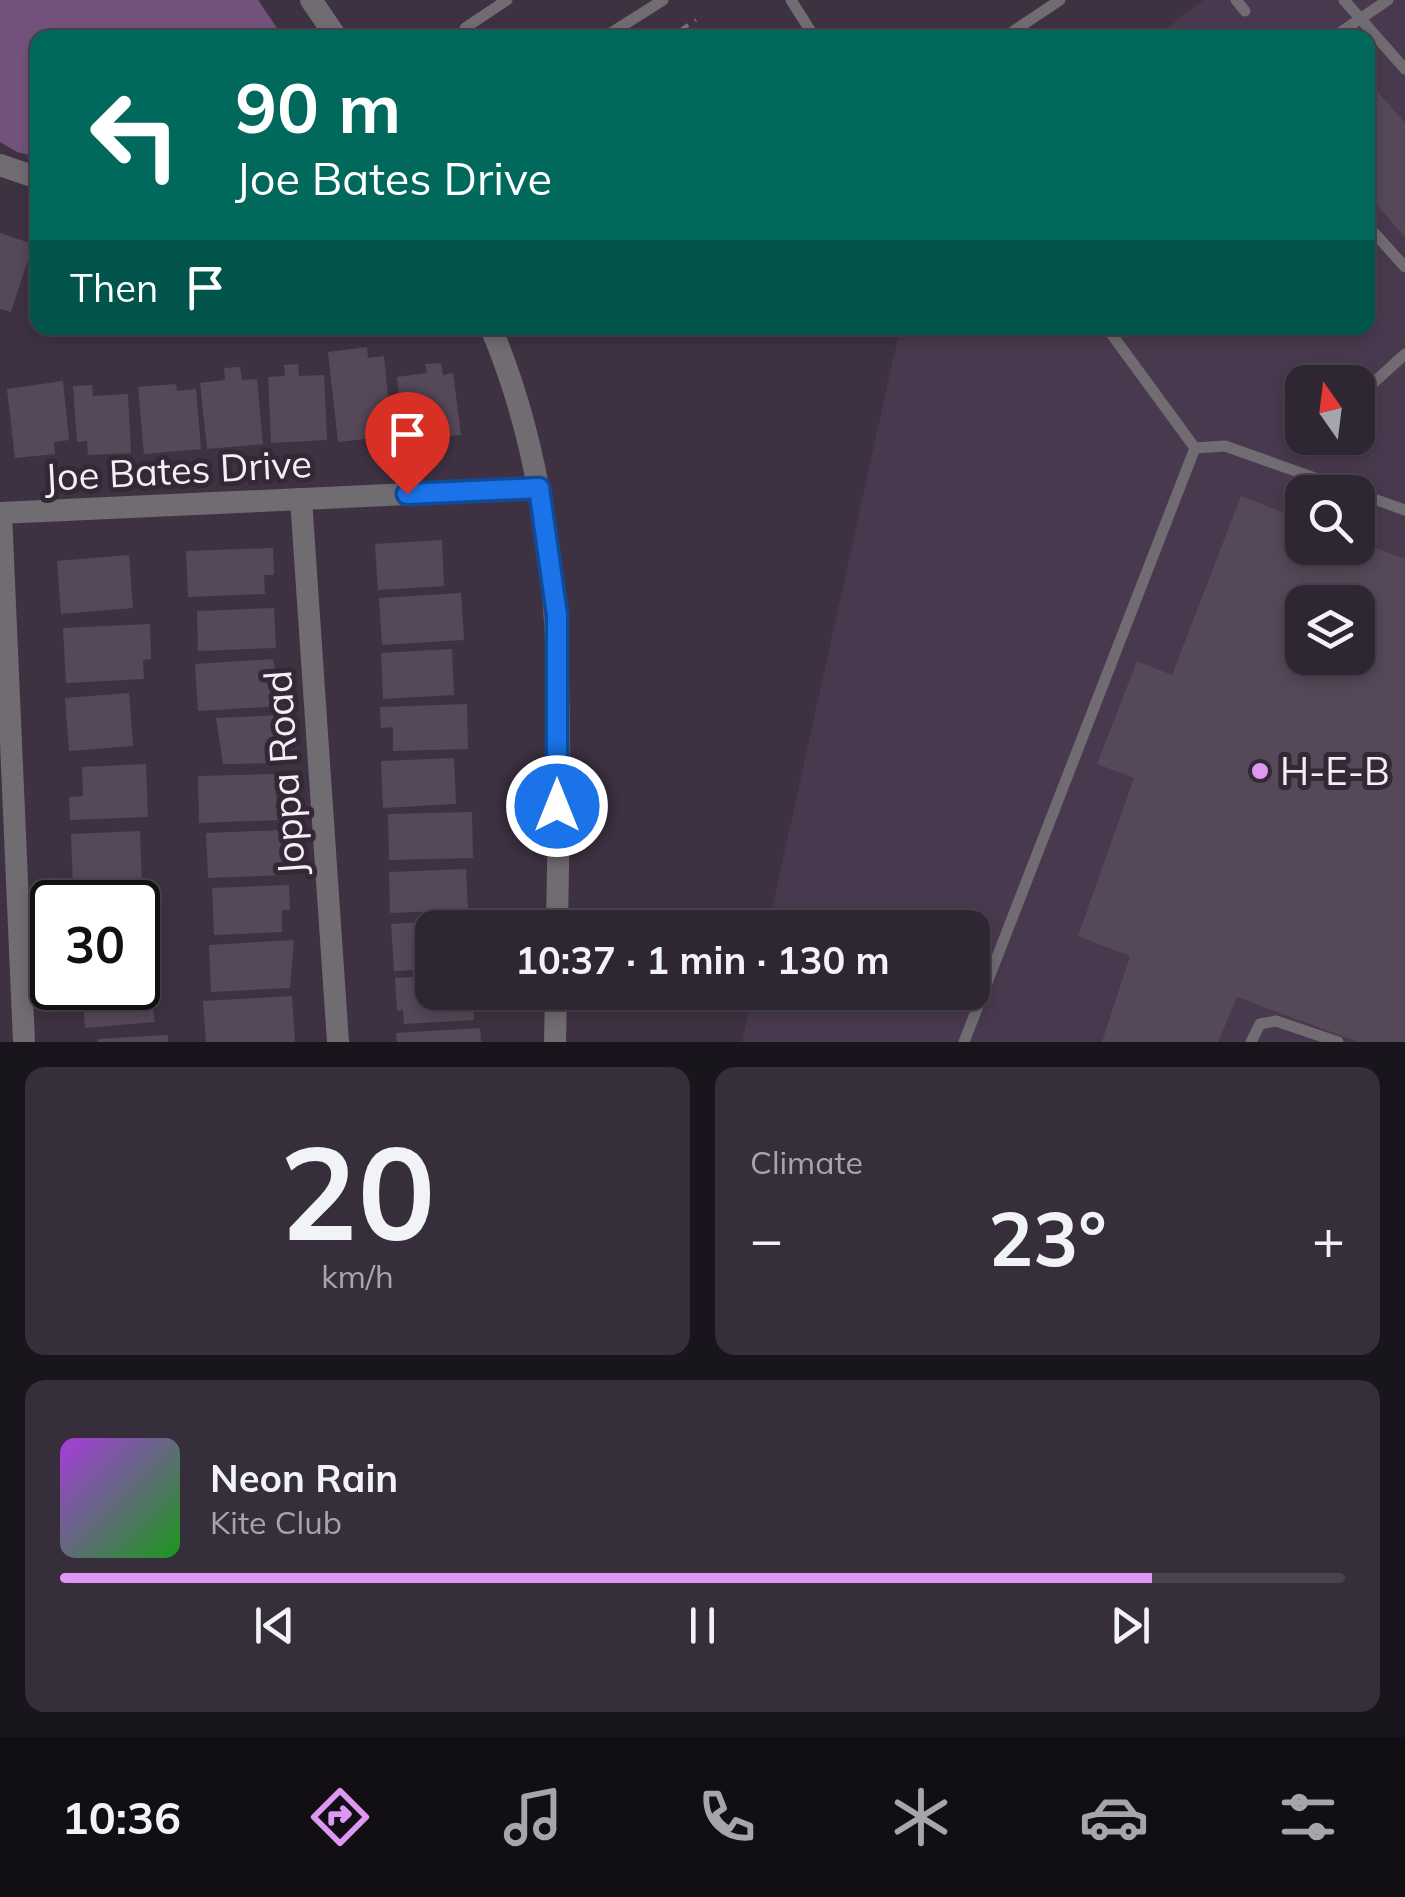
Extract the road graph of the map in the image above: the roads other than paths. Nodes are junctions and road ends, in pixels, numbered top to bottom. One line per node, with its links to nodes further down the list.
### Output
1 (311, 0): 11 (street)
2 (507, 0): 12 (lane)
3 (663, 0): 13 (lane)
4 (791, 0): 14 (lane)
5 (1060, 0): 15 (lane)
6 (1236, 0): 9 (lane)
7 (1344, 0): 10 (lane)
8 (1388, 0): 10 (lane)
9 (1245, 11)
10 (1360, 19): 16 (lane); 17 (lane)
11 (332, 30)
12 (465, 30)
13 (616, 30)
14 (810, 30)
15 (1015, 30)
16 (1344, 30)
17 (1370, 30)
18 (1375, 36): 19 (lane)
19 (1405, 69)
20 (0, 165): 21 (street)
21 (30, 175)
22 (1375, 234): 23 (lane)
23 (1405, 268)
24 (493, 335): 29 (street)
25 (1112, 335): 28 (lane)
26 (1405, 354): 27 (lane)
27 (1375, 381)
28 (1195, 448): 31 (lane); 39 (lane)
29 (539, 488): 30 (street, Joe Bates Drive); 34 (street)
30 (301, 498): 32 (street, Joe Bates Drive); 37 (street, Joppa Road)
31 (1405, 510)
32 (0, 513): 33 (street)
33 (6, 757): 36 (street)
34 (557, 910)
35 (556, 1010): 38 (street)
36 (24, 1042)
37 (338, 1042)
38 (555, 1042)
39 (964, 1042)
40 (1252, 1042): 41 (lane)
41 (1338, 1042)

